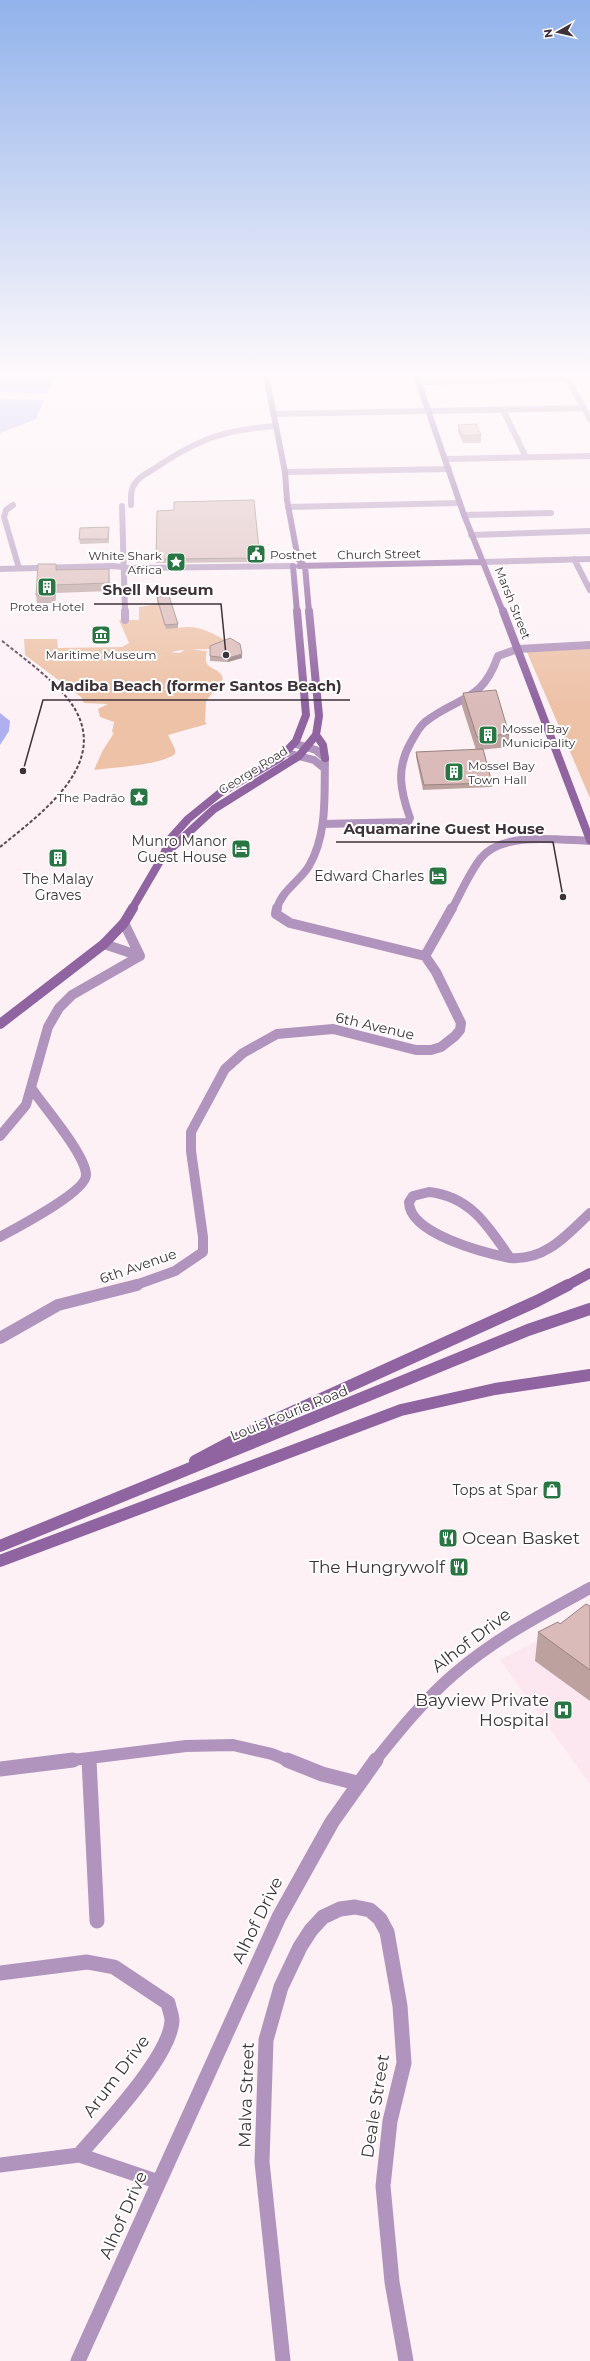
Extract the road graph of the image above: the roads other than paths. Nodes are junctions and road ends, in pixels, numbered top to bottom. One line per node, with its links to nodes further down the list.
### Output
1 (134, 485): 6 (street)
2 (286, 485): 8 (street)
3 (454, 485): 4 (street, Marsh Street)
4 (460, 503): 8 (street); 10 (street, Marsh Street)
5 (13, 505): 20 (street)
6 (131, 505)
7 (122, 506): 19 (street)
8 (288, 507): 13 (street)
9 (551, 512): 10 (street)
10 (464, 515): 12 (street, Marsh Street)
11 (590, 531): 12 (street)
12 (472, 535): 16 (street, Marsh Street)
13 (298, 559): 17 (street); 18 (street)
14 (574, 559): 15 (street, Church Street); 16 (street, Church Street); 22 (street)
15 (590, 559)
16 (483, 562): 18 (street, Church Street); 25 (street, Marsh Street)
17 (293, 566): 18 (street, Church Street); 19 (street, Church Street); 27 (street, George Road)
18 (306, 566): 26 (street, George Road)
19 (123, 567): 20 (street, Church Street); 23 (street)
20 (19, 568): 21 (street, Church Street)
21 (0, 569)
22 (590, 590)
23 (125, 620)
24 (590, 645): 25 (street)
25 (518, 648): 33 (street); 34 (street, Marsh Street)
26 (316, 735): 28 (street, George Road); 31 (street)
27 (296, 744): 28 (street); 29 (street, George Road)
28 (308, 747): 30 (street, George Road); 31 (street)
29 (287, 753): 30 (street); 35 (street, George Road)
30 (299, 756): 32 (street); 35 (street, George Road)
31 (325, 758): 32 (street)
32 (324, 768): 33 (street)
33 (324, 824): 39 (street)
34 (590, 840): 39 (street)
35 (163, 856): 36 (street, George Road)
36 (124, 923): 37 (street, George Road); 38 (street)
37 (104, 944): 38 (street); 40 (street, George Road)
38 (140, 956): 41 (street)
39 (425, 956): 48 (street, 6th Avenue)
40 (0, 1024)
41 (32, 1089): 42 (street); 44 (street)
42 (0, 1136)
43 (590, 1213): 45 (street)
44 (0, 1237)
45 (510, 1259): 45 (street)
46 (590, 1273): 50 (street)
47 (590, 1309): 50 (street, Louis Fourie Road)
48 (0, 1338)
49 (590, 1375): 52 (street)
50 (144, 1489): 51 (street, Louis Fourie Road)
51 (0, 1546)
52 (0, 1561)
53 (590, 1588): 56 (street, Alhof Drive)
54 (89, 1759): 55 (street); 56 (street); 57 (street)
55 (0, 1769)
56 (357, 1783): 62 (street, Alhof Drive)
57 (98, 1921)
58 (391, 1952): 64 (street, Malva Street); 65 (street, Deale Street)
59 (0, 1973): 60 (street, Arum Drive)
60 (79, 2155): 61 (street); 62 (street)
61 (0, 2165)
62 (159, 2182): 63 (street, Alhof Drive)
63 (78, 2361)
64 (283, 2361)
65 (406, 2361)

